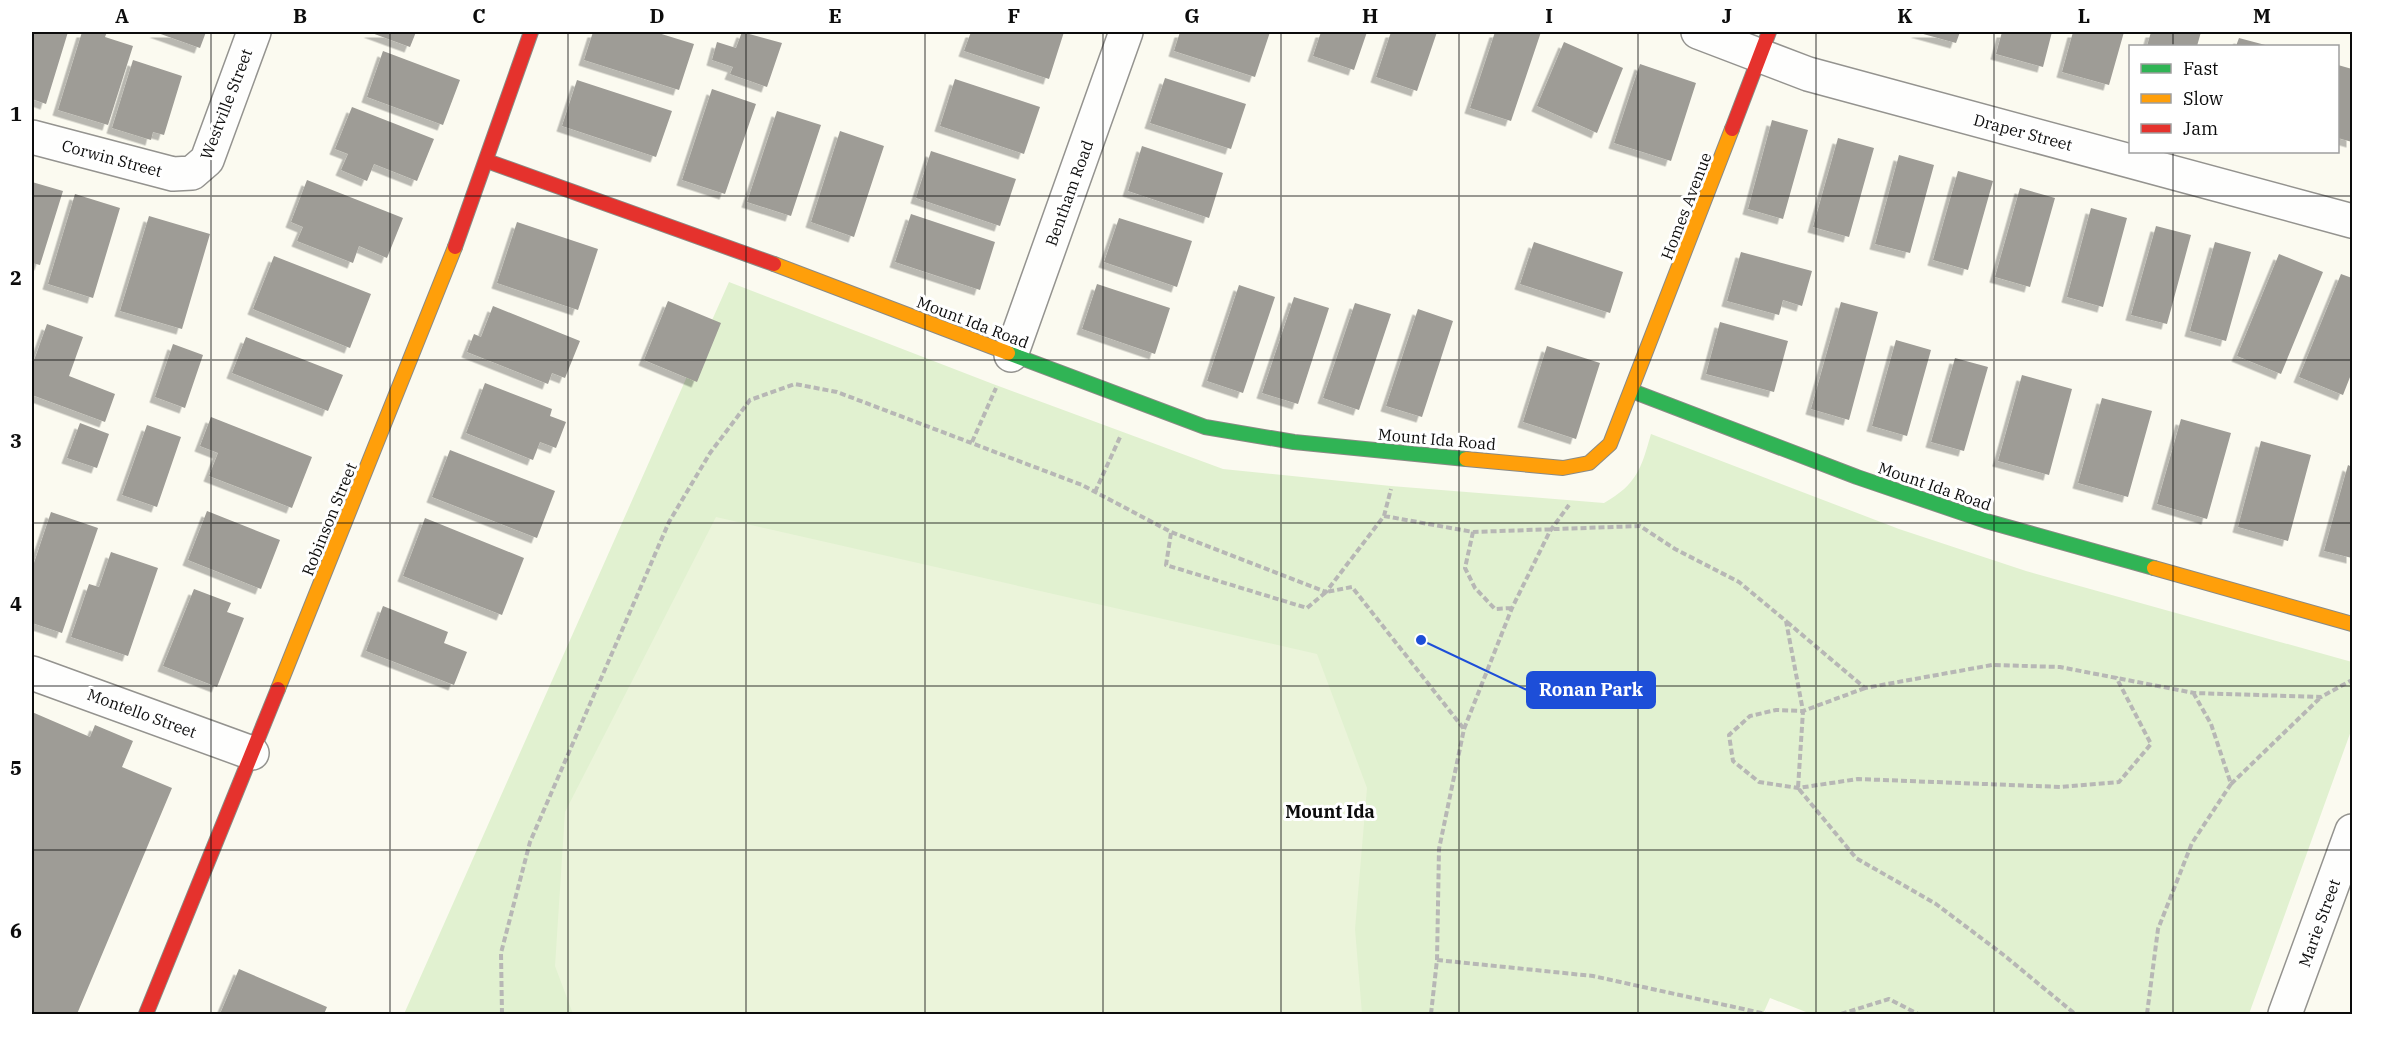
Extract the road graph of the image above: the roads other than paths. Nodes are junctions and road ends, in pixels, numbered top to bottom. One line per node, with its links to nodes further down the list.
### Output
1 (254, 32): 8 (street, Westville Street)
2 (531, 32): 7 (street, Robinson Street)
3 (1126, 32): 10 (street, Bentham Road)
4 (1698, 32): 5 (street, Draper Street)
5 (1765, 44): 9 (street, Draper Street); 11 (street, Homes Avenue)
6 (32, 137): 8 (street, Corwin Street)
7 (486, 161): 10 (street, Mount Ida Road); 14 (street, Robinson Street)
8 (192, 173)
9 (2352, 221)
10 (1011, 355): 11 (street, Mount Ida Road)
11 (1632, 391): 12 (street, Mount Ida Road)
12 (2352, 624)
13 (32, 673): 14 (street, Montello Street)
14 (252, 753): 16 (street, Robinson Street)
15 (2352, 831): 17 (street, Marie Street)
16 (146, 1014)
17 (2284, 1014)

